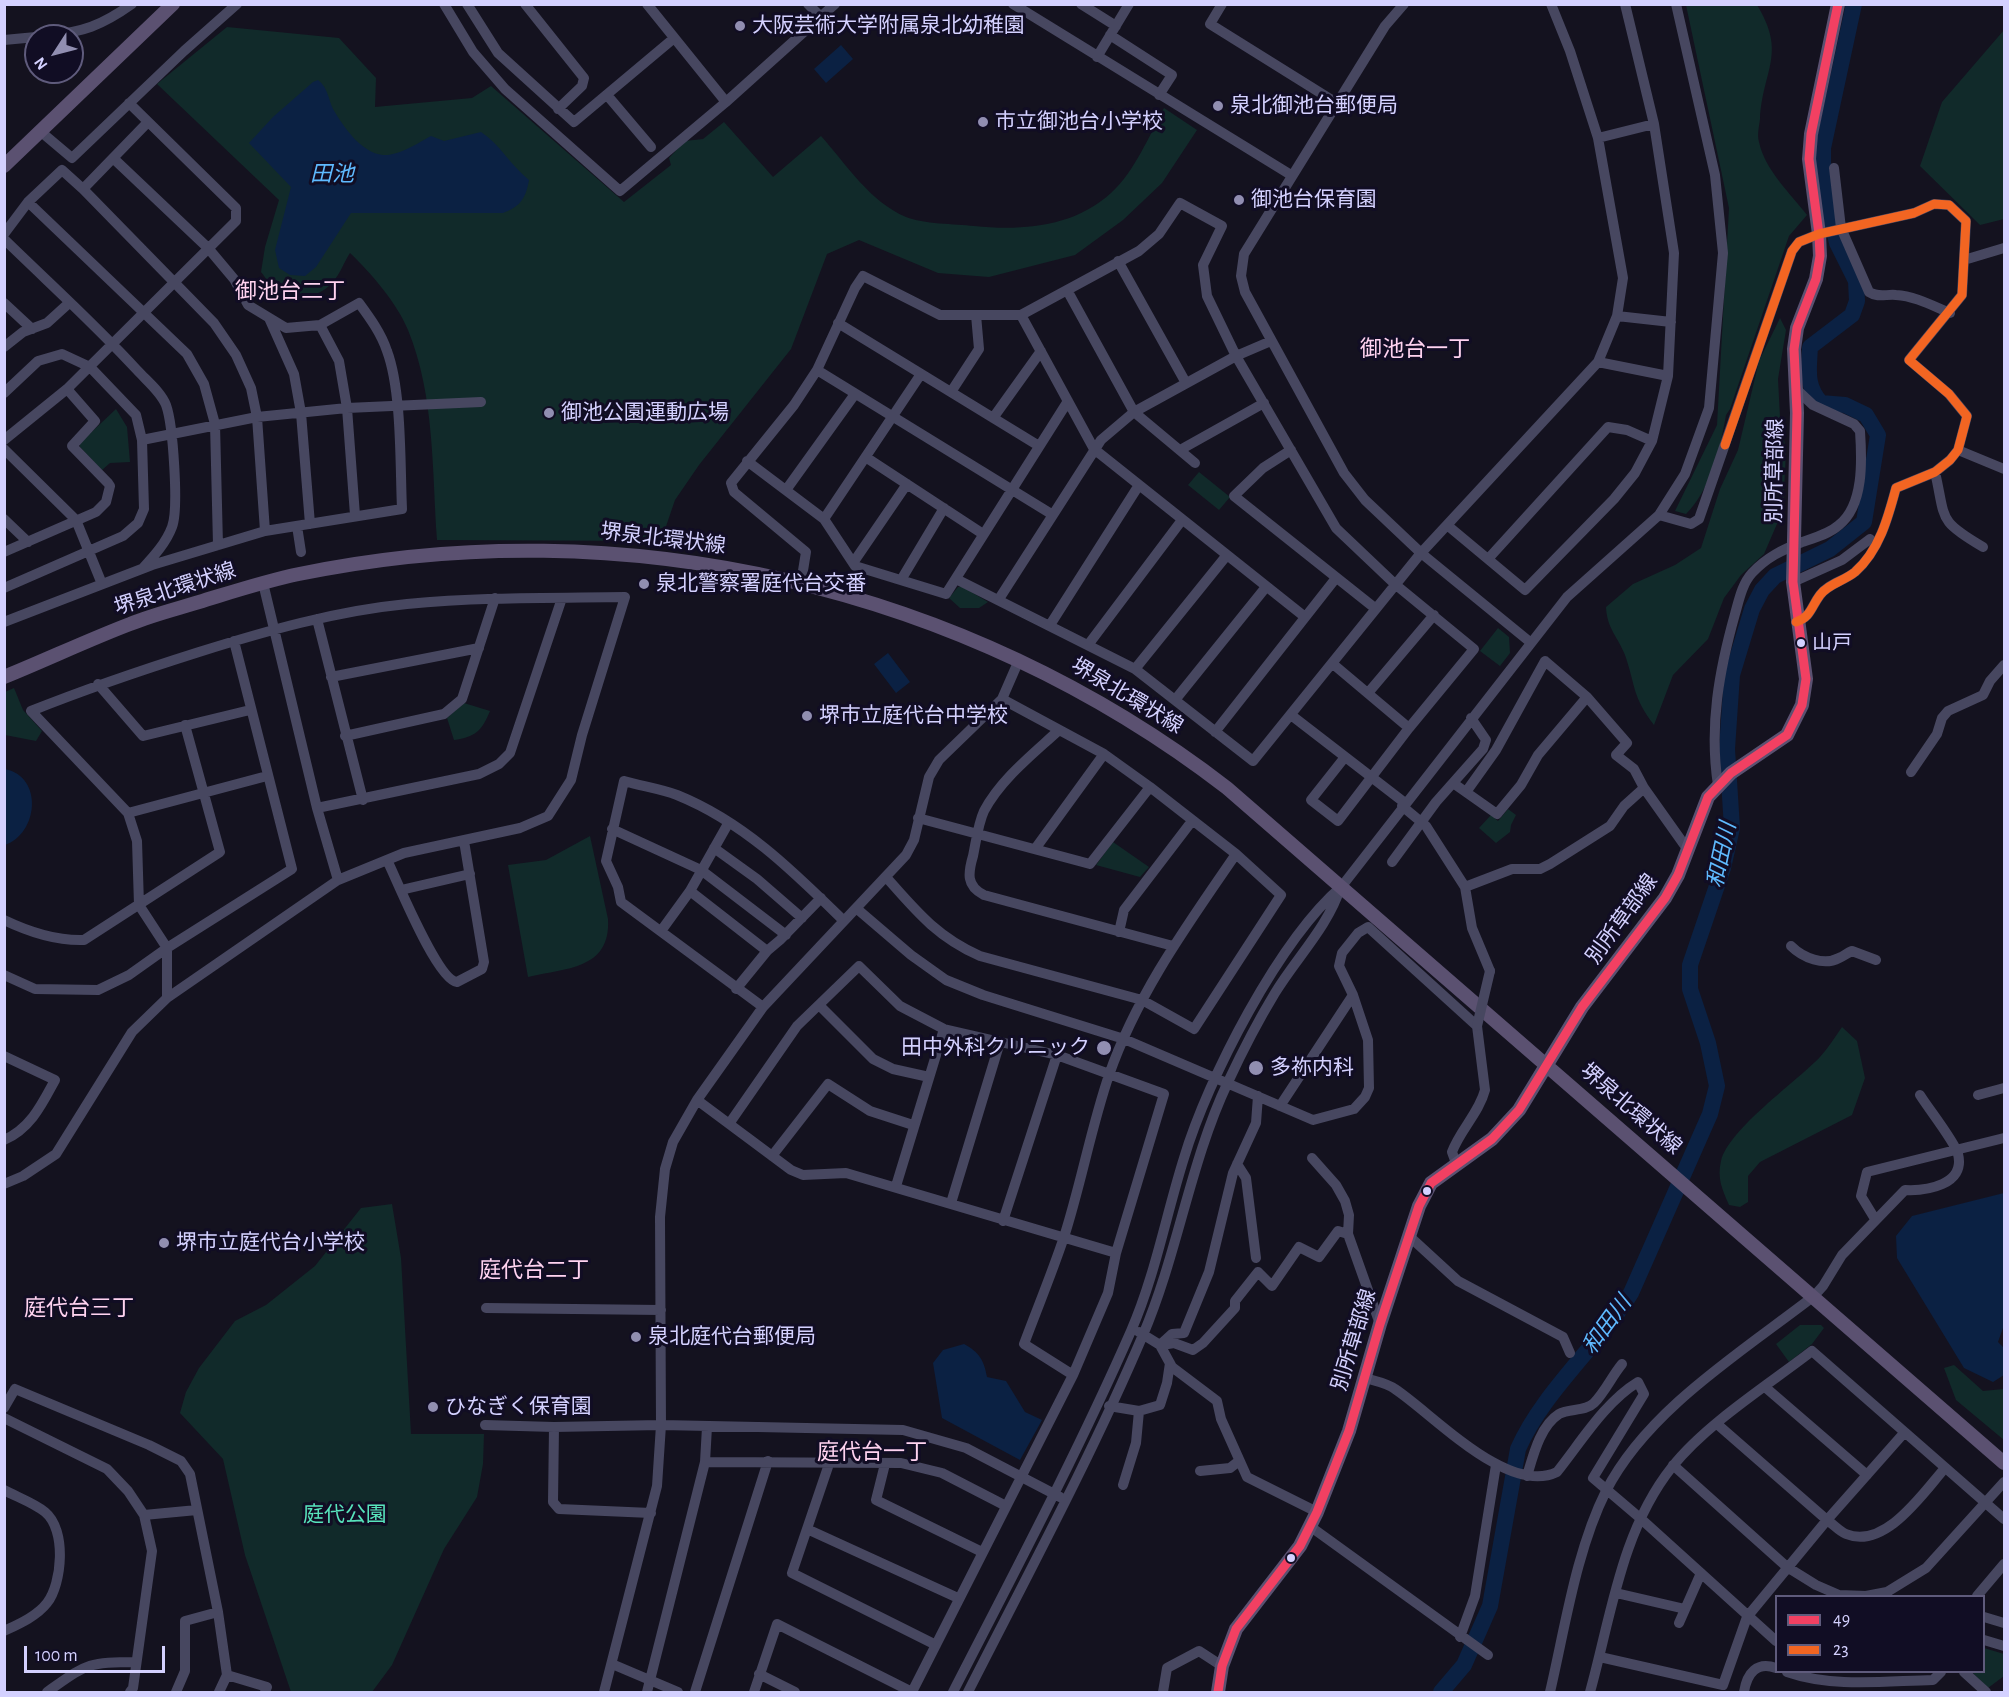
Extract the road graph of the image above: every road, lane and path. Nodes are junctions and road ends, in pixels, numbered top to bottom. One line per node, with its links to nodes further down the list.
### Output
1 (132, 4): 20 (street)
2 (173, 4): 36 (main road)
3 (237, 4): 32 (street)
4 (444, 4): 27 (street)
5 (467, 4): 25 (street)
6 (525, 4): 33 (street)
7 (647, 4): 23 (street)
8 (808, 4): 19 (street)
9 (835, 4): 19 (street)
10 (1013, 4): 26 (street)
11 (1081, 4): 21 (street)
12 (1129, 4): 21 (street)
13 (1222, 4): 31 (street)
14 (1404, 4): 31 (street)
15 (1551, 4): 37 (street)
16 (1625, 4): 35 (street)
17 (1676, 4): 116 (street)
18 (1838, 4): 47 (main road, 別所草部線)
19 (821, 17): 30 (street)
20 (84, 31)
21 (1113, 31): 26 (street); 29 (street)
22 (24, 38): 24 (street)
23 (673, 39): 28 (street); 30 (street)
24 (4, 40)
25 (498, 53): 27 (street); 33 (street)
26 (1097, 57): 29 (street)
27 (483, 65): 30 (street)
28 (607, 95): 33 (street); 38 (street)
29 (1159, 95): 42 (street)
30 (726, 102)
31 (1335, 102): 42 (street)
32 (129, 103): 34 (street); 36 (street)
33 (558, 109)
34 (148, 122): 39 (street); 49 (street)
35 (1654, 124): 37 (street); 63 (street)
36 (40, 131): 40 (main road)
37 (1598, 138): 61 (street)
38 (651, 147)
39 (113, 158): 43 (street); 49 (street)
40 (4, 166)
41 (1834, 168): 45 (street)
42 (1291, 175): 67 (street)
43 (83, 189): 44 (street); 53 (street)
44 (28, 202): 46 (street); 57 (street)
45 (1841, 228): 47 (street); 51 (street); 58 (street)
46 (4, 234)
47 (1820, 234): 78 (main road, 別所草部線); 116 (street)
48 (4, 239): 56 (street)
49 (208, 248): 53 (street); 62 (street)
50 (2004, 248): 51 (street)
51 (1964, 260): 58 (street)
52 (1118, 261): 54 (street); 71 (street); 77 (street)
53 (174, 282): 57 (street); 90 (street)
54 (1067, 290): 60 (street); 88 (street)
55 (4, 303): 66 (street)
56 (69, 303): 66 (street); 68 (street)
57 (142, 312): 68 (street); 93 (street)
58 (1950, 313): 103 (street)
59 (976, 315): 60 (street); 64 (street); 80 (street)
60 (1021, 315): 70 (street)
61 (1617, 316): 63 (street); 72 (street)
62 (268, 318): 65 (street); 89 (street)
63 (1671, 322): 76 (street)
64 (838, 323): 74 (street); 75 (street)
65 (320, 325): 86 (street); 87 (street)
66 (32, 329): 69 (street)
67 (1271, 341): 71 (street); 134 (street)
68 (113, 343): 73 (street); 94 (street)
69 (4, 347)
70 (1041, 351): 83 (street); 92 (street)
71 (1236, 356): 77 (street); 85 (street)
72 (1598, 362): 76 (street); 122 (street)
73 (90, 367): 79 (street); 81 (street); 96 (street)
74 (817, 370): 82 (street); 105 (street)
75 (921, 374): 80 (street); 91 (street)
76 (1668, 376): 97 (street)
77 (1186, 383): 88 (street)
78 (1796, 388): 129 (main road, 別所草部線); 129 (street)
79 (67, 389): 95 (street); 119 (street)
80 (951, 392): 92 (street)
81 (4, 393)
82 (855, 394): 91 (street); 111 (street)
83 (1068, 401): 98 (street); 100 (street)
84 (481, 402): 86 (street)
85 (1264, 403): 101 (street); 102 (street)
86 (397, 407): 87 (street); 114 (street)
87 (347, 408): 89 (street); 114 (street)
88 (1134, 412): 100 (street); 101 (street)
89 (301, 413): 90 (street); 121 (street)
90 (257, 417): 93 (street); 124 (street)
91 (893, 418): 104 (street); 112 (street)
92 (993, 418): 98 (street)
93 (214, 424): 94 (street); 128 (street)
94 (172, 436): 96 (street); 138 (street)
95 (4, 440)
96 (141, 440): 131 (street)
97 (1653, 441): 136 (street); 136 (street)
98 (1038, 446): 112 (street)
99 (4, 449): 119 (street)
100 (1094, 449): 110 (street); 115 (street)
101 (1180, 450): 106 (street)
102 (1291, 450): 139 (street); 146 (street)
103 (1958, 450): 107 (street); 108 (street)
104 (867, 458): 109 (street); 118 (street)
105 (747, 461): 111 (street); 144 (street)
106 (1195, 463)
107 (2004, 469)
108 (1935, 472): 130 (street); 157 (street)
109 (907, 484): 113 (street); 137 (street)
110 (1139, 485): 120 (street); 158 (street)
111 (786, 490): 118 (street)
112 (1010, 490): 115 (street); 125 (street)
113 (944, 508): 125 (street); 141 (street)
114 (355, 515): 121 (street)
115 (1053, 515): 151 (street)
116 (1659, 515): 161 (street)
117 (4, 519): 127 (street)
118 (824, 519): 137 (street)
119 (76, 520): 127 (street); 131 (street)
120 (1182, 520): 135 (street); 162 (street)
121 (310, 524): 123 (street)
122 (1447, 525): 134 (street); 136 (street)
123 (297, 526): 124 (street); 133 (street)
124 (265, 531): 128 (street)
125 (983, 534): 140 (street)
126 (1870, 539): 142 (street)
127 (28, 542): 132 (street)
128 (218, 545): 138 (street)
129 (1795, 547): 142 (main road, 別所草部線); 189 (street)
130 (1983, 547)
131 (88, 551): 145 (street); 148 (street)
132 (4, 552)
133 (301, 552)
134 (1421, 554): 146 (street); 161 (street)
135 (1227, 555): 147 (street); 167 (street)
136 (1488, 559)
137 (853, 563): 141 (street)
138 (143, 568): 145 (street)
139 (1336, 578): 152 (street); 154 (street)
140 (956, 579): 141 (street); 151 (street)
141 (901, 580)
142 (1793, 580): 157 (main road, 別所草部線)
143 (263, 583): 144 (main road, 堺泉北環状線); 159 (street); 168 (main road, 堺泉北環状線)
144 (801, 583): 164 (main road, 堺泉北環状線)
145 (102, 584): 156 (street)
146 (1396, 585): 152 (street); 153 (street)
147 (1266, 587): 154 (street); 174 (street)
148 (4, 588)
149 (495, 598): 150 (street); 155 (street); 163 (street)
150 (562, 598): 194 (street); 204 (street)
151 (999, 599): 158 (street)
152 (1376, 609): 165 (street)
153 (1434, 615): 171 (street); 179 (street)
154 (1305, 617): 181 (street)
155 (317, 619): 159 (street); 169 (street)
156 (4, 622)
157 (1796, 622): 189 (main road, 別所草部線)
158 (1050, 625): 162 (street)
159 (274, 628): 160 (street); 196 (street)
160 (234, 641): 170 (street); 175 (street)
161 (1530, 642): 177 (street)
162 (1088, 645): 167 (street)
163 (479, 648): 169 (street); 182 (street)
164 (1019, 660): 173 (street); 215 (main road, 堺泉北環状線)
165 (1333, 664): 171 (street); 176 (street)
166 (2004, 664): 185 (street)
167 (1135, 669): 174 (street)
168 (4, 677)
169 (331, 677): 182 (street)
170 (98, 684): 178 (street); 197 (street)
171 (1368, 693): 179 (street)
172 (1587, 697): 191 (street); 192 (street); 192 (street)
173 (1002, 699): 180 (street); 198 (street)
174 (1175, 700): 181 (street)
175 (250, 710): 178 (street); 186 (street)
176 (1291, 715): 181 (street); 184 (street)
177 (1471, 718): 188 (street); 195 (street)
178 (185, 725): 193 (street)
179 (1409, 728): 187 (street)
180 (1059, 730): 183 (street); 203 (street)
181 (1215, 732)
182 (345, 736): 194 (street)
183 (1104, 754): 190 (street); 206 (street)
184 (1344, 757): 187 (street); 187 (street)
185 (1911, 772)
186 (267, 776): 193 (street); 230 (street)
187 (1372, 776): 195 (street)
188 (1453, 783): 192 (street); 201 (street)
189 (1719, 783): 207 (main road, 別所草部線)
190 (1150, 787): 199 (street); 206 (street)
191 (1644, 788): 207 (street); 216 (street)
192 (1466, 792)
193 (203, 794): 197 (street); 220 (street)
194 (363, 800): 196 (street)
195 (1403, 804): 201 (street); 215 (street)
196 (317, 808): 214 (street)
197 (128, 813): 220 (street)
198 (918, 818): 203 (street); 213 (street)
199 (1192, 821): 208 (street); 226 (street)
200 (729, 822): 202 (street); 205 (street); 219 (street)
201 (1422, 823): 210 (street); 216 (street)
202 (612, 829): 211 (street); 225 (street)
203 (978, 834): 206 (street); 226 (street)
204 (464, 841): 209 (street); 212 (street)
205 (714, 848): 211 (street); 222 (street)
206 (1035, 849)
207 (1688, 850): 246 (main road, 別所草部線)
208 (1236, 854): 228 (street); 237 (street)
209 (387, 860): 214 (street); 217 (street)
210 (1392, 861)
211 (701, 870): 218 (street); 227 (street)
212 (470, 874): 217 (street); 217 (street)
213 (886, 877): 221 (street); 237 (street)
214 (338, 880): 236 (street)
215 (1342, 886): 246 (main road, 堺泉北環状線); 249 (street); 250 (street)
216 (1465, 887): 240 (street, bridge)
217 (401, 890)
218 (690, 891): 225 (street); 231 (street)
219 (821, 898): 222 (street); 224 (street)
220 (139, 905): 223 (street); 230 (street)
221 (856, 908): 224 (street); 242 (street)
222 (802, 918): 227 (street)
223 (4, 920)
224 (844, 921): 239 (street)
225 (661, 931): 234 (street)
226 (1119, 932): 228 (street)
227 (786, 935): 231 (street)
228 (1173, 946): 237 (street)
229 (1791, 946): 232 (street)
230 (167, 948): 233 (street); 236 (street)
231 (766, 951): 234 (street)
232 (1876, 960)
233 (4, 975)
234 (736, 989): 239 (street)
235 (1353, 995): 240 (street); 256 (street); 256 (street)
236 (167, 998): 266 (street)
237 (1142, 1000): 242 (street)
238 (819, 1005): 241 (street); 248 (street); 257 (street)
239 (763, 1008): 255 (street)
240 (1477, 1026): 264 (street)
241 (944, 1029): 243 (street); 248 (street)
242 (1124, 1040): 247 (street); 249 (street)
243 (1000, 1042): 244 (street); 268 (street)
244 (1057, 1055): 247 (street); 270 (street)
245 (4, 1056): 260 (street)
246 (1548, 1065): 264 (main road, 別所草部線); 276 (main road, 堺泉北環状線)
247 (1109, 1074): 273 (street); 274 (street)
248 (929, 1077): 258 (street)
249 (1216, 1077): 250 (street); 280 (street)
250 (1227, 1083): 254 (street); 281 (street)
251 (2004, 1088): 253 (street)
252 (1920, 1095): 261 (street)
253 (1978, 1095)
254 (1258, 1096): 256 (street); 265 (street)
255 (696, 1100): 257 (street); 278 (street)
256 (1280, 1106)
257 (729, 1124): 262 (street)
258 (913, 1125): 262 (street); 267 (street)
259 (2004, 1138): 261 (street)
260 (4, 1140)
261 (1956, 1150): 269 (street); 269 (street)
262 (772, 1156): 267 (street)
263 (1312, 1158): 271 (street)
264 (1456, 1163): 272 (main road, 別所草部線)
265 (1237, 1164): 275 (street); 282 (street)
266 (4, 1184)
267 (896, 1186): 268 (street)
268 (951, 1203): 270 (street)
269 (1875, 1219): 276 (street)
270 (1003, 1221): 273 (street)
271 (1348, 1234): 279 (street); 282 (street)
272 (1409, 1236): 279 (main road, 別所草部線); 283 (street)
273 (1064, 1238): 274 (street); 286 (street)
274 (1116, 1252): 286 (street)
275 (1256, 1258)
276 (1814, 1296): 302 (main road, 堺泉北環状線); 314 (street)
277 (486, 1308): 278 (street)
278 (661, 1310): 295 (street)
279 (1380, 1324): 287 (main road, 別所草部線)
280 (1132, 1329): 281 (street); 316 (street)
281 (1143, 1334): 282 (street); 289 (street)
282 (1160, 1346): 284 (street)
283 (1570, 1353)
284 (1170, 1363): 291 (street); 300 (street)
285 (1622, 1365): 311 (street)
286 (1072, 1374): 310 (street)
287 (1365, 1378): 305 (street); 321 (main road, 別所草部線)
288 (1765, 1387): 293 (street); 298 (street); 309 (street)
289 (1109, 1406): 291 (street); 317 (street)
290 (4, 1408): 320 (street)
291 (1139, 1411): 313 (street)
292 (4, 1419): 323 (street)
293 (1717, 1424): 306 (street); 326 (street)
294 (485, 1425): 296 (street)
295 (661, 1425): 296 (street); 297 (street); 322 (street)
296 (554, 1427): 322 (street)
297 (707, 1427): 301 (street); 310 (street)
298 (1904, 1433): 307 (street); 309 (street)
299 (768, 1461): 301 (street); 303 (street); 373 (street)
300 (1239, 1461): 308 (street); 321 (street)
301 (705, 1462): 361 (street)
302 (2004, 1462)
303 (829, 1464): 304 (street); 328 (street)
304 (885, 1464): 319 (street); 329 (street)
305 (1498, 1466): 311 (street); 345 (street)
306 (1673, 1466): 324 (street); 331 (street)
307 (1945, 1468): 318 (street); 326 (street)
308 (1200, 1472)
309 (1867, 1475): 326 (street)
310 (1021, 1476): 316 (street); 319 (street)
311 (1526, 1476): 314 (street)
312 (2004, 1482): 318 (street)
313 (1123, 1485)
314 (1607, 1489): 324 (street); 381 (street)
315 (4, 1490): 344 (street)
316 (1054, 1494): 317 (street); 377 (street)
317 (1065, 1500): 378 (street)
318 (1987, 1503): 325 (street); 335 (street)
319 (1006, 1506): 329 (street)
320 (197, 1510): 323 (street); 339 (street)
321 (1317, 1512): 327 (main road, 別所草部線)
322 (651, 1513): 353 (street)
323 (144, 1515): 352 (street)
324 (1640, 1518): 332 (street); 333 (street)
325 (2004, 1519)
326 (1827, 1520): 331 (street)
327 (1311, 1527): 345 (street); 354 (main road, 別所草部線)
328 (807, 1529): 337 (street); 348 (street)
329 (982, 1552): 337 (street)
330 (2004, 1564): 336 (street)
331 (1787, 1567): 334 (street); 340 (street)
332 (1701, 1574): 338 (street); 340 (street)
333 (1616, 1593): 338 (street); 351 (street)
334 (1852, 1595)
335 (1871, 1595)
336 (1978, 1595)
337 (958, 1599): 348 (street)
338 (1685, 1609): 342 (street)
339 (219, 1612): 360 (street); 367 (street)
340 (1747, 1617): 346 (street); 351 (street)
341 (1985, 1618): 343 (street)
342 (1679, 1623)
343 (2004, 1623)
344 (4, 1631)
345 (1462, 1638): 350 (street)
346 (1775, 1640)
347 (1985, 1641): 349 (street)
348 (936, 1645): 376 (street)
349 (2004, 1646)
350 (1486, 1654)
351 (1600, 1657): 382 (street)
352 (136, 1662): 365 (street); 366 (street)
353 (612, 1664): 361 (street); 370 (street)
354 (1222, 1666): 379 (street); 380 (main road, 別所草部線)
355 (1775, 1668): 383 (street)
356 (1791, 1673): 362 (street)
357 (1939, 1673): 363 (street)
358 (1966, 1673): 386 (street)
359 (759, 1674): 374 (street); 375 (street); 376 (street)
360 (226, 1675): 368 (street); 369 (street)
361 (651, 1680): 371 (street); 372 (street)
362 (1810, 1680): 364 (street); 384 (street)
363 (1903, 1680): 364 (street); 385 (street)
364 (1864, 1687)
365 (47, 1692)
366 (130, 1692)
367 (176, 1692)
368 (219, 1692)
369 (265, 1692)
370 (604, 1692)
371 (647, 1692)
372 (678, 1692)
373 (695, 1692)
374 (754, 1692)
375 (795, 1692)
376 (912, 1692)
377 (953, 1692)
378 (968, 1692)
379 (1163, 1692)
380 (1218, 1692)
381 (1550, 1692)
382 (1590, 1692)
383 (1744, 1692)
384 (1808, 1692)
385 (1912, 1692)
386 (1986, 1692)

